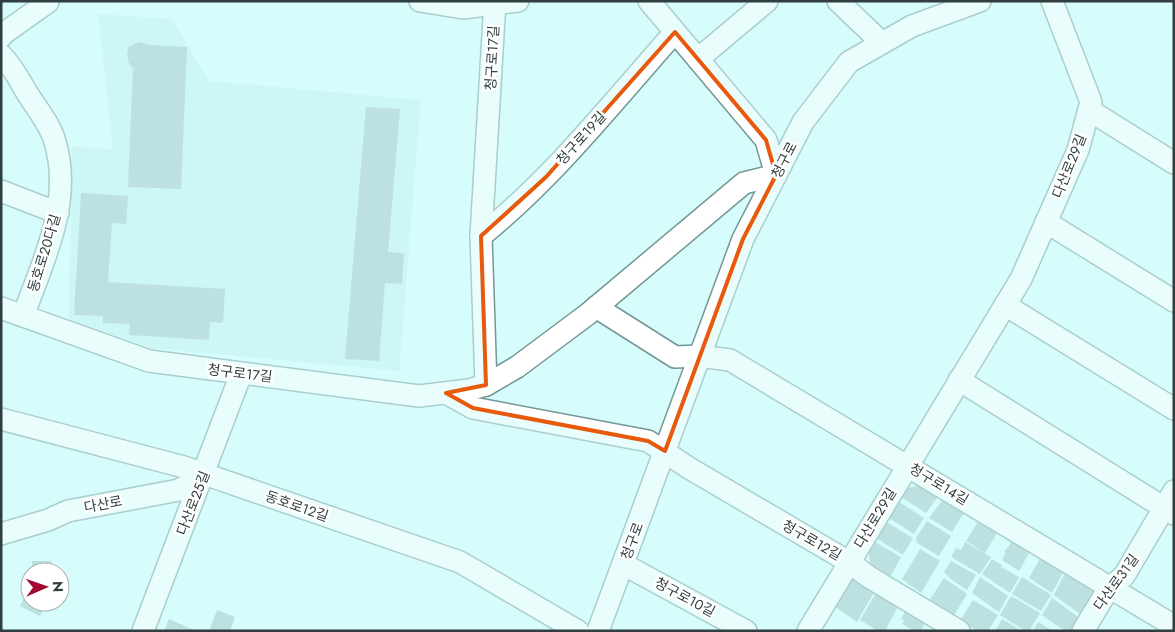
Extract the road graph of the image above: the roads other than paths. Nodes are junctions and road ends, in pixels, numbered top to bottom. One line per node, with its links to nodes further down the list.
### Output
1 (420, 1): 9 (street)
2 (518, 1): 9 (street)
3 (649, 1): 11 (street)
4 (767, 1): 15 (street)
5 (838, 1): 13 (street)
6 (980, 1): 10 (street, 청구로)
7 (1052, 1): 16 (street, 다산로29길)
8 (48, 2): 12 (street)
9 (495, 3): 22 (street, 청구로17길)
10 (933, 10): 13 (street, 청구로)
11 (675, 32): 15 (street); 22 (street, 청구로19길)
12 (1, 37)
13 (882, 43): 18 (street, 청구로)
14 (1, 55): 20 (street, 동호로20다길)
15 (698, 59): 18 (street)
16 (1089, 110): 17 (street); 21 (street, 다산로29길)
17 (1174, 163)
18 (776, 175): 25 (street, 청구로17길); 28 (street, 청구로)
19 (1, 192): 20 (street)
20 (58, 213): 27 (street, 동호로20다길)
21 (1046, 222): 23 (street); 24 (street, 다산로29길)
22 (481, 236): 31 (street, 청구로17길)
23 (1174, 301)
24 (1004, 305): 30 (street, 다산로29길); 33 (street)
25 (596, 307): 28 (street); 31 (street, 청구로17길)
26 (1, 308): 27 (street, 청구로17길)
27 (23, 316): 29 (street, 청구로17길)
28 (699, 356): 35 (street, 청구로); 36 (street, 청구로14길)
29 (241, 374): 32 (street, 청구로17길); 37 (street, 다산로25길)
30 (959, 380): 36 (street, 다산로29길); 38 (street)
31 (486, 385): 32 (street, 청구로17길)
32 (446, 393): 35 (street)
33 (1174, 408)
34 (1, 419): 37 (street, 동호로12길)
35 (664, 451): 40 (street, 청구로12길); 41 (street, 청구로)
36 (907, 465): 40 (street, 다산로29길); 42 (street, 청구로14길)
37 (204, 474): 39 (street, 다산로); 44 (street, 다산로25길); 45 (street, 동호로12길)
38 (1170, 505): 42 (street, 다산로31길)
39 (1, 534)
40 (849, 562): 48 (street, 다산로29길); 49 (street, 청구로12길)
41 (623, 564): 46 (street, 청구로); 47 (street, 청구로10길)
42 (1109, 588): 43 (street, 청구로14길); 50 (street, 다산로31길)
43 (1174, 626)
44 (143, 631)
45 (578, 631)
46 (598, 631)
47 (746, 631)
48 (808, 631)
49 (959, 631)
50 (1083, 631)

